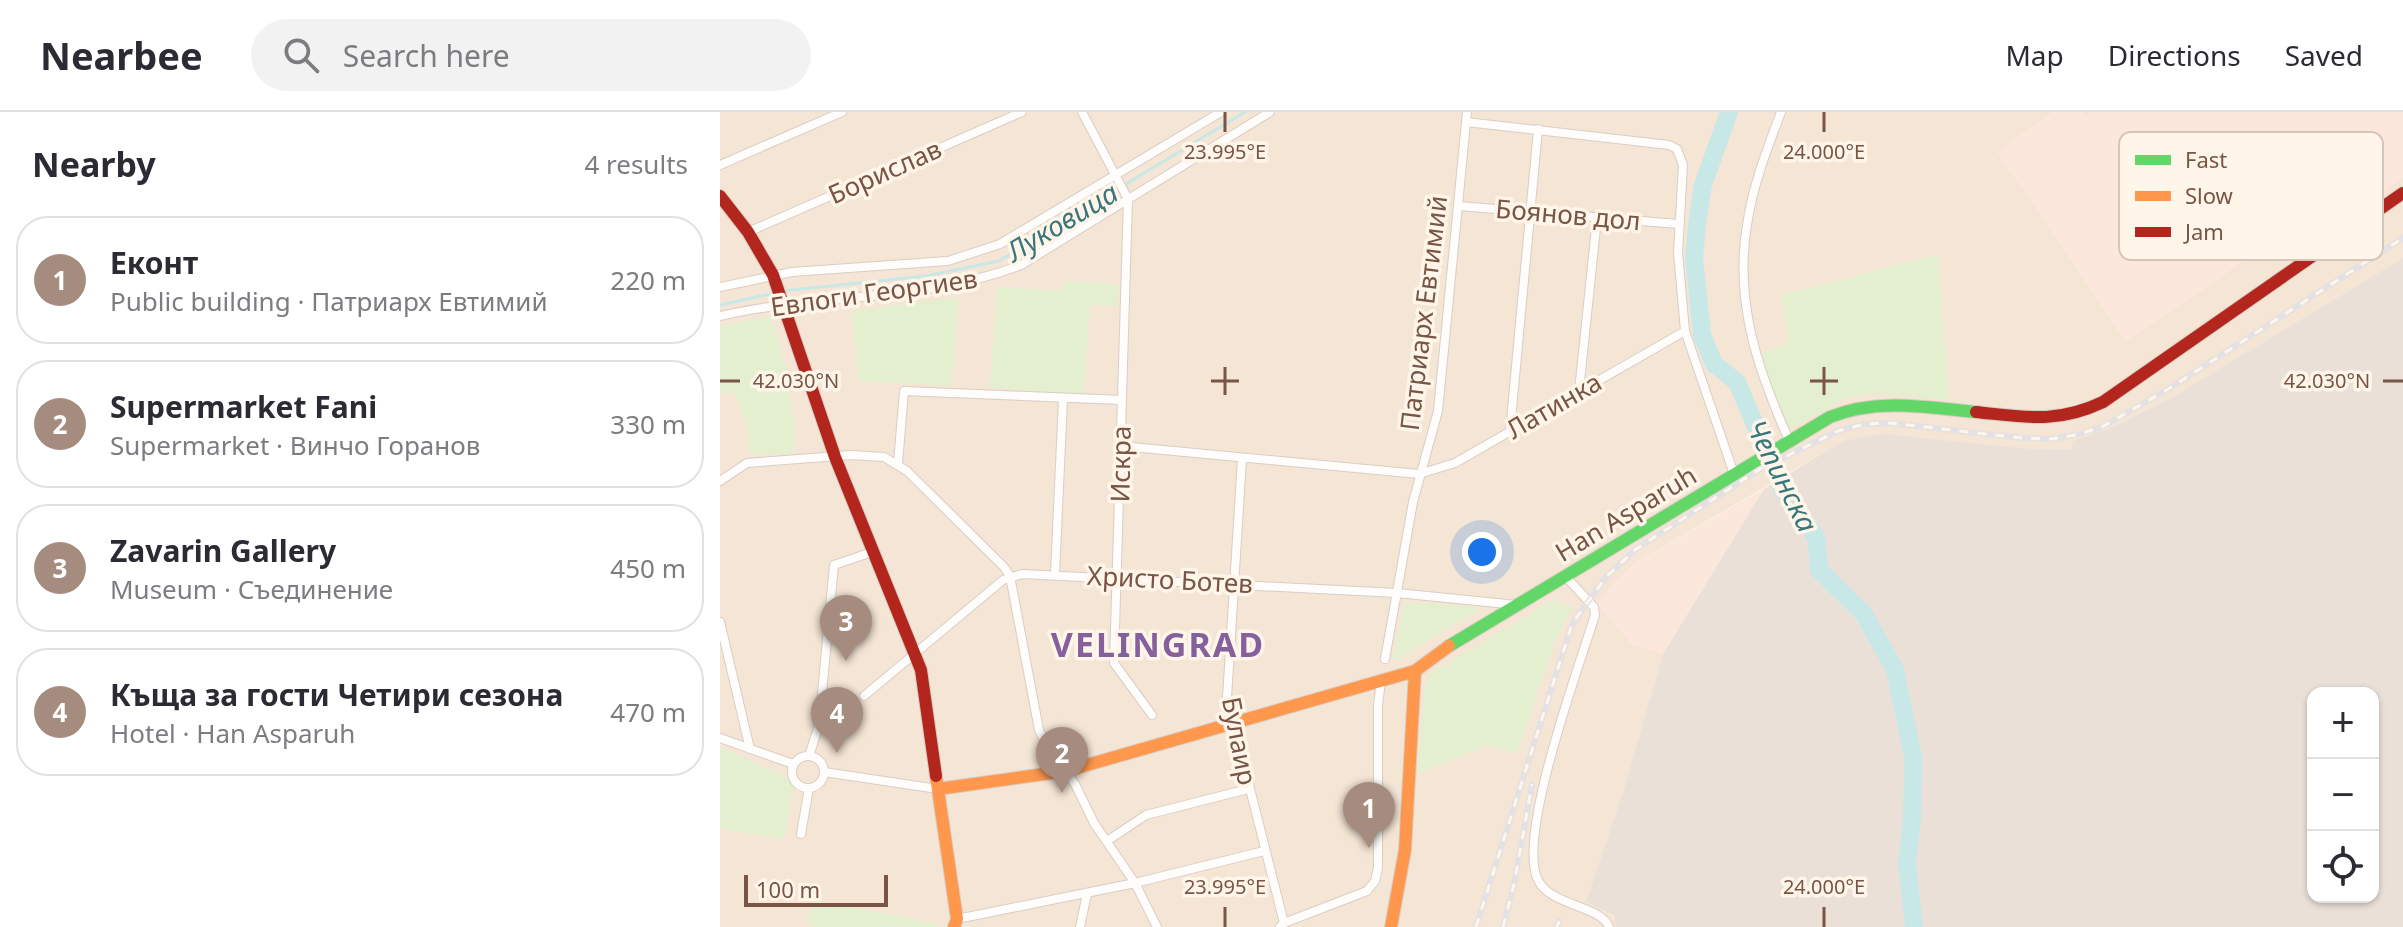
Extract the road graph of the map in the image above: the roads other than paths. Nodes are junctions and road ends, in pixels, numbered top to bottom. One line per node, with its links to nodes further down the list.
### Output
1 (842, 112): 9 (street)
2 (1022, 112): 19 (street, Борислав)
3 (1082, 112): 10 (street)
4 (1221, 112): 10 (street, Евлоги Георгиев)
5 (1270, 112): 13 (street, Евлоги Георгиев)
6 (1781, 112): 30 (street)
7 (1467, 117): 8 (street); 14 (street, Патриарх Евтимий)
8 (1538, 129): 16 (street); 18 (street)
9 (720, 165)
10 (1116, 177): 13 (street); 21 (street, Евлоги Георгиев)
11 (2403, 193): 15 (main road, Han Asparuh)
12 (720, 196): 19 (main road)
13 (1128, 199): 23 (street, Евлоги Георгиев); 28 (street, Искра)
14 (1459, 206): 16 (street, Боянов дол); 35 (street, Патриарх Евтимий)
15 (2383, 207)
16 (1530, 212): 17 (street, Боянов дол); 29 (street)
17 (1597, 218): 18 (street, Боянов дол); 26 (street)
18 (1678, 224): 25 (street)
19 (748, 232): 21 (main road)
20 (2307, 260): 30 (main road, Han Asparuh)
21 (773, 275): 22 (street, Евлоги Георгиев); 23 (main road)
22 (720, 287)
23 (782, 304): 24 (street, Евлоги Георгиев); 32 (main road)
24 (720, 316)
25 (1685, 331): 26 (street, Латинка); 36 (street)
26 (1579, 391): 29 (street, Латинка)
27 (1063, 399): 28 (street); 34 (street); 39 (street)
28 (1122, 400): 31 (street, Искра)
29 (1510, 431): 35 (street, Латинка)
30 (1784, 444): 36 (main road, Han Asparuh)
31 (1121, 446): 33 (street); 42 (street, Искра)
32 (835, 457): 34 (street); 37 (street); 38 (main road)
33 (1242, 459): 35 (street); 43 (street, Булаир)
34 (898, 463): 40 (street)
35 (1419, 474): 44 (street, Патриарх Евтимий)
36 (1734, 474): 41 (main road, Han Asparuh)
37 (720, 481)
38 (872, 552): 47 (main road); 56 (street)
39 (1055, 574): 40 (street, Христо Ботев); 42 (street, Христо Ботев)
40 (1010, 576): 47 (street); 58 (street)
41 (1565, 576): 45 (main road, Han Asparuh); 73 (street)
42 (1118, 578): 43 (street, Христо Ботев); 52 (street, Искра)
43 (1236, 584): 44 (street, Христо Ботев); 53 (street, Булаир)
44 (1397, 593): 45 (street, Христо Ботев); 48 (street, Патриарх Евтимий)
45 (1518, 605): 49 (main road, Han Asparuh)
46 (720, 622): 55 (street)
47 (915, 652): 51 (street); 61 (main road)
48 (1385, 659)
49 (1415, 671): 50 (main road, Han Asparuh); 72 (main road)
50 (1381, 680): 53 (main road, Han Asparuh); 69 (street)
51 (864, 696)
52 (1152, 715)
53 (1232, 724): 58 (main road, Han Asparuh); 62 (street, Булаир)
54 (720, 738): 55 (street)
55 (750, 749): 57 (street)
56 (809, 756): 57 (street); 59 (street)
57 (793, 764): 60 (street)
58 (1066, 771): 61 (main road, Han Asparuh); 64 (street)
59 (824, 772): 60 (street); 61 (street, Han Asparuh)
60 (809, 788): 63 (street)
61 (938, 789): 68 (main road)
62 (1248, 789): 64 (street); 65 (street, Булаир)
63 (801, 834)
64 (1107, 841): 66 (street)
65 (1264, 851): 66 (street); 69 (street, Булаир)
66 (1135, 883): 67 (street); 71 (street)
67 (1087, 894): 68 (street); 70 (street)
68 (956, 923)
69 (1282, 925)
70 (1080, 927)
71 (1157, 927)
72 (1391, 927)
73 (1609, 927)

